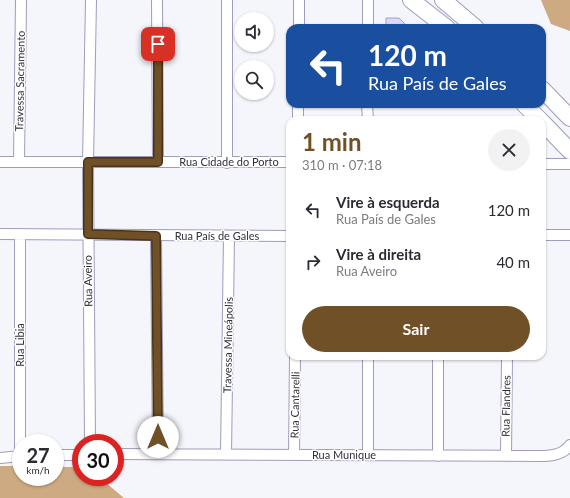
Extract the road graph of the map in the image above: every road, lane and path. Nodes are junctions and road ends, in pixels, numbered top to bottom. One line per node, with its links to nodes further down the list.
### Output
1 (20, 0): 20 (street, Travessa Sacramento)
2 (91, 0): 21 (street, Rua Aveiro)
3 (157, 0): 22 (street)
4 (227, 0): 24 (street)
5 (299, 0): 9 (street)
6 (368, 0): 10 (street)
7 (411, 0): 11 (main road)
8 (443, 0): 12 (main road)
9 (299, 24)
10 (368, 24)
11 (442, 24)
12 (471, 24)
13 (546, 94): 16 (main road)
14 (528, 108): 15 (main road)
15 (536, 116)
16 (570, 118)
17 (546, 126): 18 (main road)
18 (570, 151)
19 (0, 162): 20 (street, Rua Cidade do Porto)
20 (18, 162): 21 (street, Rua Cidade do Porto)
21 (88, 162): 22 (street, Rua Cidade do Porto); 29 (street, Rua Aveiro)
22 (158, 162): 24 (street, Rua Cidade do Porto)
23 (286, 162): 24 (street, Rua Cidade do Porto)
24 (227, 163)
25 (546, 164): 26 (street)
26 (570, 164)
27 (0, 234): 28 (street, Rua País de Gales)
28 (20, 234): 29 (street, Rua País de Gales); 39 (street, Rua Libia)
29 (88, 234): 32 (street, Rua País de Gales); 40 (street, Rua Aveiro)
30 (546, 235): 31 (street)
31 (570, 235)
32 (156, 236): 33 (street, Rua País de Gales); 42 (street)
33 (229, 236): 34 (street, Rua País de Gales); 44 (street, Travessa Mineápolis)
34 (286, 236)
35 (295, 360): 45 (street, Rua Cantarelli)
36 (368, 360): 46 (street)
37 (438, 360): 47 (street)
38 (507, 360): 48 (street, Rua Flandres)
39 (20, 434)
40 (90, 434)
41 (570, 445): 48 (street, Rua Munique)
42 (158, 453): 43 (street, Rua Munique); 44 (street, Rua Munique)
43 (124, 454)
44 (226, 455): 45 (street, Rua Munique)
45 (294, 455): 46 (street, Rua Munique)
46 (368, 455): 47 (street, Rua Munique)
47 (438, 456): 48 (street, Rua Munique)
48 (506, 456)
49 (12, 457): 50 (street)
50 (0, 458)

